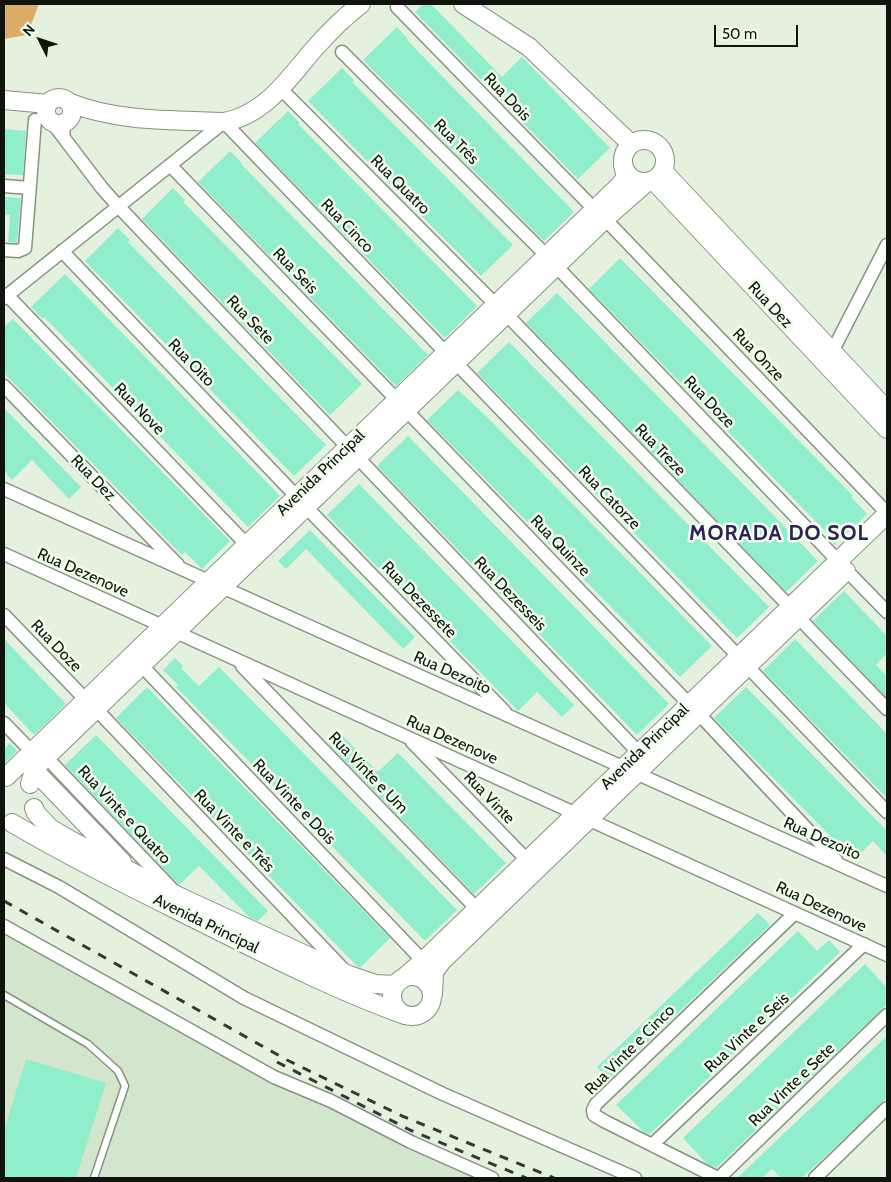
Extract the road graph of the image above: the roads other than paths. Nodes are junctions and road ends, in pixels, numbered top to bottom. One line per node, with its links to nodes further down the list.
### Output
1 (361, 4): 5 (street)
2 (463, 4): 10 (street)
3 (397, 6): 17 (street, Rua Dois)
4 (342, 52): 21 (street, Rua Três)
5 (281, 89): 9 (street); 23 (street, Rua Quatro)
6 (4, 100): 8 (street)
7 (4, 112): 8 (street)
8 (55, 114): 9 (street); 15 (street); 16 (street, Rua Sete)
9 (224, 122): 11 (street); 25 (street, Rua Cinco)
10 (631, 144): 12 (street, Avenida Principal); 13 (street)
11 (170, 164): 16 (street); 27 (street, Rua Seis)
12 (623, 165): 13 (street); 17 (street, Avenida Principal)
13 (654, 178): 17 (street, Avenida Principal); 24 (street); 29 (street, Rua Dez)
14 (4, 186): 15 (street)
15 (30, 188): 19 (street)
16 (118, 206): 20 (street); 30 (street, Rua Sete)
17 (600, 214): 21 (street, Avenida Principal); 33 (street, Rua Onze)
18 (887, 245): 24 (street)
19 (4, 250)
20 (62, 251): 22 (street); 32 (street, Rua Oito)
21 (551, 261): 23 (street, Avenida Principal); 37 (street, Rua Doze)
22 (6, 296): 35 (street, Rua Nove)
23 (501, 309): 25 (street, Avenida Principal); 40 (street, Rua Treze)
24 (832, 352): 28 (street)
25 (451, 358): 27 (street, Avenida Principal); 45 (street, Rua Catorze)
26 (4, 386): 38 (street, Rua Dez)
27 (402, 405): 30 (street, Avenida Principal); 48 (street, Rua Quinze)
28 (887, 410)
29 (887, 429)
30 (353, 452): 32 (street, Avenida Principal); 53 (street, Rua Dezesseis)
31 (4, 489): 38 (street, Rua Dezoito)
32 (302, 502): 35 (street, Avenida Principal); 39 (street, Avenida Principal); 50 (street, Rua Dezessete)
33 (887, 513): 37 (street, Avenida Principal)
34 (887, 531): 37 (street, Avenida Principal)
35 (247, 545): 39 (street, Avenida Principal)
36 (4, 554): 43 (street, Rua Dezenove)
37 (842, 566): 40 (street, Avenida Principal); 41 (street, Rua Doze)
38 (183, 570): 39 (street, Rua Dezoito)
39 (216, 585): 43 (street, Avenida Principal); 50 (street, Rua Dezoito)
40 (794, 612): 45 (street, Avenida Principal); 49 (street, Rua Treze)
41 (887, 612)
42 (4, 615): 47 (street, Rua Doze)
43 (169, 630): 44 (street, Rua Dezenove); 46 (street, Avenida Principal); 47 (street, Avenida Principal)
44 (236, 660): 52 (street, Rua Dezenove); 68 (street, Rua Vinte e Um)
45 (743, 661): 48 (street, Avenida Principal); 59 (street, Rua Catorze)
46 (142, 666): 47 (street, Avenida Principal); 73 (street, Rua Vinte e Dois)
47 (91, 705): 54 (street, Avenida Principal); 74 (street, Rua Vinte e Três)
48 (694, 709): 53 (street, Avenida Principal); 55 (street, Avenida Principal); 64 (street, Rua Quinze)
49 (887, 710)
50 (509, 716): 55 (street, Rua Dezoito)
51 (4, 724): 54 (street)
52 (407, 737): 60 (street, Rua Dezenove); 63 (street, Rua Vinte)
53 (639, 753): 55 (street, Avenida Principal)
54 (39, 755): 56 (street, Avenida Principal); 57 (street, Avenida Principal); 67 (street, Rua Vinte e Quatro)
55 (630, 770): 60 (street, Avenida Principal); 64 (street, Rua Dezoito)
56 (32, 777): 57 (street, Avenida Principal); 58 (street, Avenida Principal); 65 (street)
57 (5, 778)
58 (34, 808): 61 (street, Avenida Principal); 65 (street, Avenida Principal)
59 (887, 812)
60 (582, 816): 63 (street, Avenida Principal); 69 (street, Rua Dezenove); 76 (street, Avenida Principal)
61 (8, 822): 78 (street, Avenida Principal)
62 (4, 859): 84 (street)
63 (527, 860): 68 (street, Avenida Principal)
64 (841, 865): 66 (street, Rua Dezoito)
65 (134, 874): 67 (street, Avenida Principal)
66 (887, 886)
67 (178, 896): 74 (street, Avenida Principal)
68 (477, 909): 73 (street, Avenida Principal)
69 (795, 913): 71 (street, Rua Dezenove); 81 (street, Rua Vinte e Cinco)
70 (4, 926): 83 (street)
71 (864, 944): 72 (street, Rua Dezenove); 81 (street, Rua Vinte e Seis)
72 (887, 955)
73 (422, 961): 75 (street, Avenida Principal)
74 (349, 976): 75 (street, Avenida Principal)
75 (398, 982): 76 (street, Avenida Principal); 78 (street)
76 (433, 994): 78 (street, Avenida Principal)
77 (4, 995): 82 (lane)
78 (405, 1015)
79 (887, 1015): 85 (street, Rua Vinte e Sete)
80 (887, 1108): 86 (street)
81 (652, 1145): 85 (street, Rua Vinte e Cinco)
82 (94, 1178)
83 (492, 1178)
84 (635, 1178)
85 (718, 1178)
86 (815, 1178)

